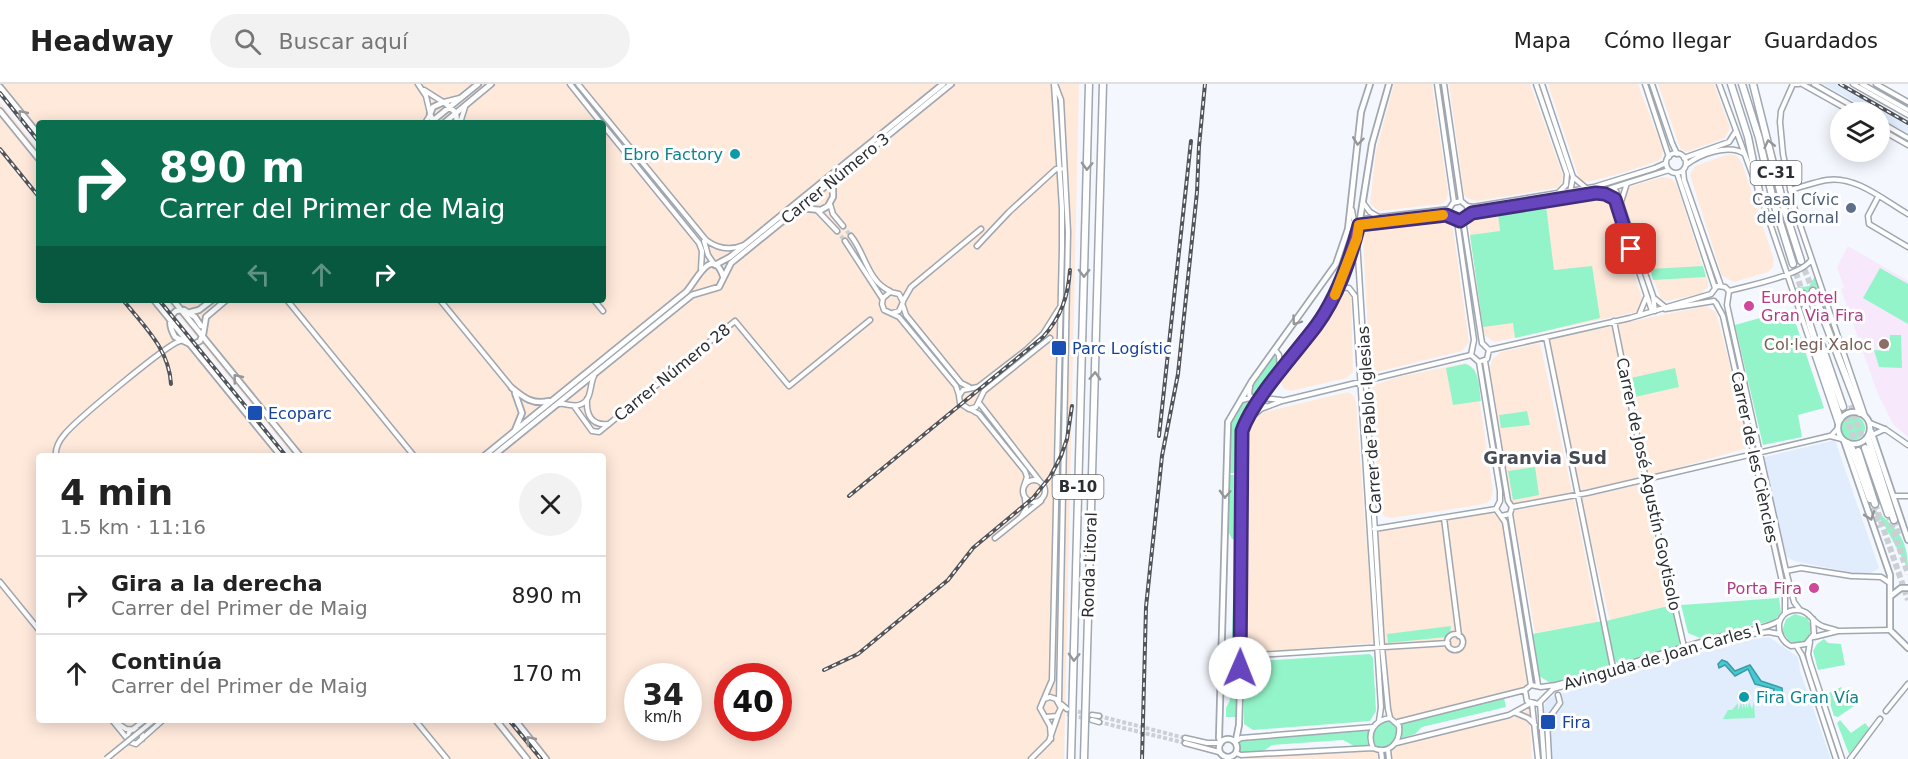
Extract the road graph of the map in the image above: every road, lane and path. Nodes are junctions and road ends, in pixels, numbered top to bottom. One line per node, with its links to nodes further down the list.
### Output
1 (478, 84): 31 (main road)
2 (491, 84): 45 (main road)
3 (570, 84): 46 (street)
4 (578, 84): 103 (street)
5 (943, 84): 107 (main road, Carrer Número 3)
6 (951, 84): 62 (main road, Carrer Número 3)
7 (1055, 84): 30 (street); 41 (street)
8 (1088, 84): 305 (highway, Ronda Litoral / B-10, one-way to 305)
9 (1105, 84): 306 (highway, Ronda Litoral / B-10, one-way to 9)
10 (1370, 84): 86 (main road, one-way to 86)
11 (1389, 84): 85 (main road)
12 (1437, 84): 84 (street)
13 (1444, 84): 80 (street)
14 (1536, 84): 77 (street)
15 (1542, 84): 67 (street)
16 (1645, 84): 58 (street)
17 (1652, 84): 55 (street)
18 (1719, 84): 49 (street)
19 (1731, 84): 74 (highway)
20 (1753, 84): 111 (highway, C-31, one-way to 20)
21 (1793, 84): 22 (street); 73 (street)
22 (1801, 84): 33 (street)
23 (1814, 84): 34 (street)
24 (1853, 84): 40 (street)
25 (1862, 84): 37 (street)
26 (1876, 84): 35 (street)
27 (419, 86): 32 (street); 39 (street)
28 (1742, 86): 112 (highway, C-31)
29 (0, 87): 50 (main road, one-way to 29)
30 (1054, 94): 41 (street); 63 (street)
31 (461, 98): 32 (street); 36 (main road)
32 (444, 102): 36 (main road); 39 (main road)
33 (1834, 102)
34 (1846, 102)
35 (1908, 102)
36 (451, 106): 44 (main road); 45 (main road)
37 (1908, 110)
38 (0, 111): 57 (main road)
39 (430, 114): 42 (street); 43 (main road)
40 (1908, 115)
41 (1061, 119): 53 (street)
42 (427, 120)
43 (432, 120)
44 (434, 120)
45 (458, 120)
46 (599, 120)
47 (1890, 128): 52 (street)
48 (606, 129): 116 (street)
49 (1736, 130): 56 (street); 59 (street)
50 (36, 131)
51 (1890, 135): 54 (street)
52 (1908, 138)
53 (1063, 141): 63 (street); 81 (street)
54 (1908, 145)
55 (1677, 153): 58 (street); 59 (street)
56 (1745, 154): 61 (street); 74 (street)
57 (36, 155)
58 (1669, 156): 60 (street)
59 (1684, 158): 61 (street)
60 (1666, 162): 64 (street); 68 (street)
61 (1686, 165): 65 (street)
62 (846, 169): 83 (main road); 88 (main road, Carrer Número 3)
63 (1061, 169): 81 (street); 108 (street); 141 (street)
64 (1669, 170): 66 (street); 69 (street)
65 (1683, 170): 66 (street); 120 (street)
66 (1677, 173): 123 (street)
67 (1573, 177): 72 (street); 75 (street)
68 (1627, 177): 70 (street); 71 (street)
69 (1627, 183): 71 (street); 82 (street)
70 (1596, 186): 71 (street); 72 (street)
71 (1614, 188): 76 (street); 79 (street); 82 (street)
72 (1586, 189): 75 (street)
73 (1790, 190): 78 (street); 110 (street)
74 (1759, 191): 117 (street)
75 (1570, 192): 77 (street)
76 (1596, 193): 77 (street); 79 (street)
77 (1556, 196): 87 (street); 91 (street)
78 (1878, 197): 92 (street); 109 (street)
79 (1615, 199): 127 (street)
80 (1461, 201): 84 (street); 87 (street)
81 (1067, 202): 263 (street)
82 (1620, 202): 129 (street)
83 (830, 203): 90 (main road); 99 (street)
84 (1454, 203): 89 (street)
85 (1364, 204): 93 (street); 98 (main road)
86 (1351, 206): 96 (street); 101 (main road)
87 (1467, 206): 91 (street)
88 (797, 209): 90 (main road); 119 (main road, Carrer Número 3)
89 (1449, 209): 93 (street); 94 (street)
90 (817, 210): 102 (street)
91 (1468, 214): 95 (street)
92 (1908, 214)
93 (1380, 217): 98 (street)
94 (1450, 217): 97 (street); 98 (street)
95 (1463, 220): 97 (street); 158 (street)
96 (1354, 221): 98 (street); 101 (street)
97 (1456, 221): 161 (street)
98 (1360, 222): 105 (main road)
99 (843, 226)
100 (981, 229): 121 (street)
101 (1348, 229): 162 (main road, one-way to 162)
102 (837, 231)
103 (701, 235): 107 (street); 113 (street)
104 (851, 236): 126 (street)
105 (1357, 238): 122 (main road); 169 (street, Carrer de Pablo Iglesias)
106 (845, 241): 131 (street)
107 (747, 243): 113 (main road, Carrer Número 3)
108 (977, 246)
109 (1908, 247)
110 (1811, 260): 114 (street); 115 (street)
111 (1801, 261)
112 (1793, 264)
113 (715, 265): 116 (main road); 119 (main road)
114 (1807, 266): 115 (street); 117 (street)
115 (1815, 268): 188 (street)
116 (701, 269): 118 (main road)
117 (1787, 274): 125 (street); 192 (street)
118 (698, 275): 124 (main road); 176 (main road)
119 (723, 276): 124 (main road)
120 (1721, 286): 123 (street); 125 (street)
121 (911, 287): 126 (street); 140 (street)
122 (1338, 288): 168 (main road); 169 (street, Carrer de Pablo Iglesias)
123 (1715, 288): 128 (street)
124 (706, 289): 167 (main road)
125 (1729, 291): 130 (street)
126 (895, 292): 131 (street); 140 (street)
127 (1646, 294): 145 (street); 148 (street)
128 (1711, 294): 132 (street); 142 (street)
129 (1653, 296): 142 (street); 145 (street)
130 (1727, 300): 132 (street); 205 (street, Carrer de les Ciències)
131 (882, 301): 147 (street)
132 (1715, 302): 142 (street); 206 (street, Carrer de les Ciències)
133 (156, 303): 149 (main road)
134 (175, 303): 143 (main road)
135 (208, 303): 146 (main road)
136 (222, 303): 152 (main road)
137 (289, 303): 202 (street)
138 (442, 303): 171 (street)
139 (596, 303): 144 (street)
140 (903, 303): 147 (street); 172 (street)
141 (1061, 304): 153 (street); 160 (street)
142 (1665, 308): 145 (street)
143 (181, 310): 146 (main road); 149 (main road); 154 (main road)
144 (603, 311)
145 (1654, 311): 148 (street)
146 (188, 312): 152 (main road)
147 (893, 314): 173 (street)
148 (1639, 315): 151 (street)
149 (170, 320): 157 (main road); 159 (main road)
150 (870, 320): 190 (street, Carrer Número 28)
151 (1614, 321): 155 (street); 207 (street, Carrer de José Agustín Goytisolo)
152 (202, 328): 154 (main road)
153 (1047, 328): 156 (street); 172 (street)
154 (202, 336): 159 (main road); 201 (main road, one-way to 154)
155 (1546, 337): 163 (street); 210 (street)
156 (1050, 338): 160 (street); 178 (street)
157 (180, 341): 159 (main road); 199 (street)
158 (1482, 343): 161 (street); 163 (street)
159 (190, 344): 200 (main road)
160 (1060, 344): 261 (street)
161 (1474, 346): 164 (street)
162 (1275, 350): 168 (street); 170 (main road)
163 (1489, 350): 165 (street)
164 (1471, 355): 166 (street); 169 (street)
165 (1485, 361): 166 (street); 217 (street)
166 (1479, 362): 216 (street)
167 (597, 372): 177 (street); 180 (main road)
168 (1280, 372): 175 (main road)
169 (1364, 380): 179 (street); 227 (street, Carrer de Pablo Iglesias)
170 (1252, 381): 174 (street); 186 (main road)
171 (512, 388): 176 (main road); 194 (main road)
172 (971, 388): 173 (street); 178 (street)
173 (959, 396): 187 (street)
174 (1248, 397): 175 (street); 183 (street); 186 (street)
175 (1262, 398): 179 (street); 183 (main road)
176 (554, 399): 194 (main road)
177 (587, 399): 182 (street); 190 (street)
178 (980, 400): 187 (street); 208 (street)
179 (1282, 400): 184 (street)
180 (556, 405): 182 (street); 204 (main road)
181 (1851, 405): 188 (highway)
182 (574, 406): 190 (street)
183 (1256, 406): 184 (street); 189 (main road)
184 (1267, 406): 189 (street)
185 (1843, 407): 192 (highway)
186 (1235, 408): 292 (main road, one-way to 292)
187 (969, 409): 209 (street)
188 (1862, 414): 191 (main road); 192 (main road)
189 (1246, 422): 254 (main road)
190 (609, 423)
191 (1870, 423): 193 (street); 195 (main road)
192 (1839, 424): 196 (street); 197 (main road)
193 (1885, 429): 195 (street); 198 (street)
194 (514, 432): 203 (main road)
195 (1870, 435): 197 (main road); 211 (main road); 226 (highway)
196 (1831, 436): 197 (street); 205 (street)
197 (1844, 441): 215 (highway); 232 (main road, one-way to 232)
198 (1908, 445)
199 (55, 453)
200 (279, 453)
201 (298, 453)
202 (412, 453)
203 (488, 453)
204 (497, 453)
205 (1760, 453): 206 (street); 230 (street, Carrer de les Ciències)
206 (1754, 454): 207 (street); 238 (street, Carrer de les Ciències)
207 (1646, 479): 210 (street); 250 (street, Carrer de José Agustín Goytisolo)
208 (1042, 484): 209 (street); 214 (street)
209 (1024, 486): 213 (street)
210 (1579, 495): 219 (street); 255 (street)
211 (1893, 496): 212 (street); 229 (main road)
212 (1908, 496)
213 (1024, 498): 214 (street); 224 (street)
214 (1043, 498): 224 (street)
215 (1870, 499)
216 (1500, 501): 217 (street); 220 (street)
217 (1508, 501): 219 (street)
218 (1875, 504): 222 (highway)
219 (1512, 507): 221 (street)
220 (1496, 509): 223 (street); 225 (street)
221 (1510, 514): 223 (street); 258 (street)
222 (1888, 514)
223 (1501, 516): 257 (street)
224 (1020, 518): 228 (street)
225 (1444, 518): 227 (street); 247 (street)
226 (1894, 520)
227 (1373, 529): 235 (street, Carrer de Pablo Iglesias); 236 (street, Carrer de Pablo Iglesias)
228 (995, 538)
229 (1908, 540)
230 (1786, 571): 232 (street); 237 (street, Carrer de les Ciències)
231 (0, 582): 243 (street)
232 (1891, 584): 234 (main road)
233 (1908, 588): 234 (main road)
234 (1891, 598): 244 (main road)
235 (1374, 602): 236 (street); 239 (street, Carrer de Pablo Iglesias)
236 (1380, 602): 240 (street, Carrer de Pablo Iglesias)
237 (1800, 610): 238 (street); 241 (street)
238 (1785, 613): 242 (street)
239 (1375, 617): 240 (street); 251 (street, Carrer de Pablo Iglesias)
240 (1381, 617): 251 (street, Carrer de Pablo Iglesias)
241 (1813, 619): 245 (street); 248 (street)
242 (1780, 620): 246 (street); 250 (street, Avinguda de Joan Carles I)
243 (36, 626)
244 (1890, 630): 245 (street); 253 (main road)
245 (1838, 631): 248 (street)
246 (1779, 634): 252 (street); 262 (street, Avinguda de Joan Carles I)
247 (1459, 636): 249 (street); 249 (street)
248 (1811, 640): 252 (street); 315 (street)
249 (1448, 643): 251 (street)
250 (1684, 646): 255 (street, Avinguda de Joan Carles I)
251 (1380, 647): 254 (street); 271 (street, Carrer de Pablo Iglesias); 274 (street, Carrer de Pablo Iglesias)
252 (1797, 647): 314 (street)
253 (1908, 648)
254 (1241, 656): 291 (main road)
255 (1614, 668): 258 (street, Avinguda de Joan Carles I)
256 (1908, 684): 265 (street)
257 (1531, 685): 258 (street); 259 (street)
258 (1540, 686): 262 (street)
259 (1525, 690): 264 (street); 276 (street)
260 (1558, 695): 313 (street)
261 (1044, 699): 263 (street); 269 (street)
262 (1542, 700): 264 (street); 312 (street)
263 (1059, 702): 267 (street); 267 (street)
264 (1531, 703): 266 (street); 285 (street)
265 (1886, 711)
266 (1515, 712): 285 (street); 293 (street)
267 (1058, 715): 269 (street); 288 (street)
268 (1092, 715): 270 (street)
269 (1044, 716): 288 (street)
270 (1100, 716)
271 (1390, 718): 274 (street); 276 (street)
272 (1880, 719): 316 (street)
273 (1092, 720): 275 (street)
274 (1379, 721): 286 (street)
275 (1099, 722)
276 (1398, 722): 293 (street)
277 (115, 723): 289 (street)
278 (116, 723): 287 (street)
279 (141, 723): 287 (street)
280 (150, 723): 300 (street, bridge)
281 (159, 723): 290 (street)
282 (418, 723): 301 (street)
283 (498, 723): 302 (main road)
284 (517, 723): 303 (main road, one-way to 284)
285 (1535, 725): 311 (street)
286 (1373, 727): 291 (street); 294 (street)
287 (133, 729): 289 (street); 290 (street)
288 (1051, 738): 304 (street)
289 (128, 739): 290 (street)
290 (142, 740)
291 (1236, 740): 292 (main road); 299 (main road)
292 (1220, 743): 297 (main road); 297 (street)
293 (1396, 743): 295 (street)
294 (1373, 748): 296 (street); 298 (street)
295 (1388, 750): 296 (street); 310 (street)
296 (1381, 751): 309 (street)
297 (1219, 752): 299 (main road); 307 (main road)
298 (1254, 754): 299 (street); 308 (street)
299 (1236, 755)
300 (106, 759)
301 (447, 759)
302 (527, 759)
303 (546, 759)
304 (1031, 759)
305 (1071, 759)
306 (1084, 759)
307 (1218, 759)
308 (1242, 759)
309 (1382, 759)
310 (1389, 759)
311 (1538, 759)
312 (1544, 759)
313 (1549, 759)
314 (1836, 759)
315 (1842, 759)
316 (1850, 759)

